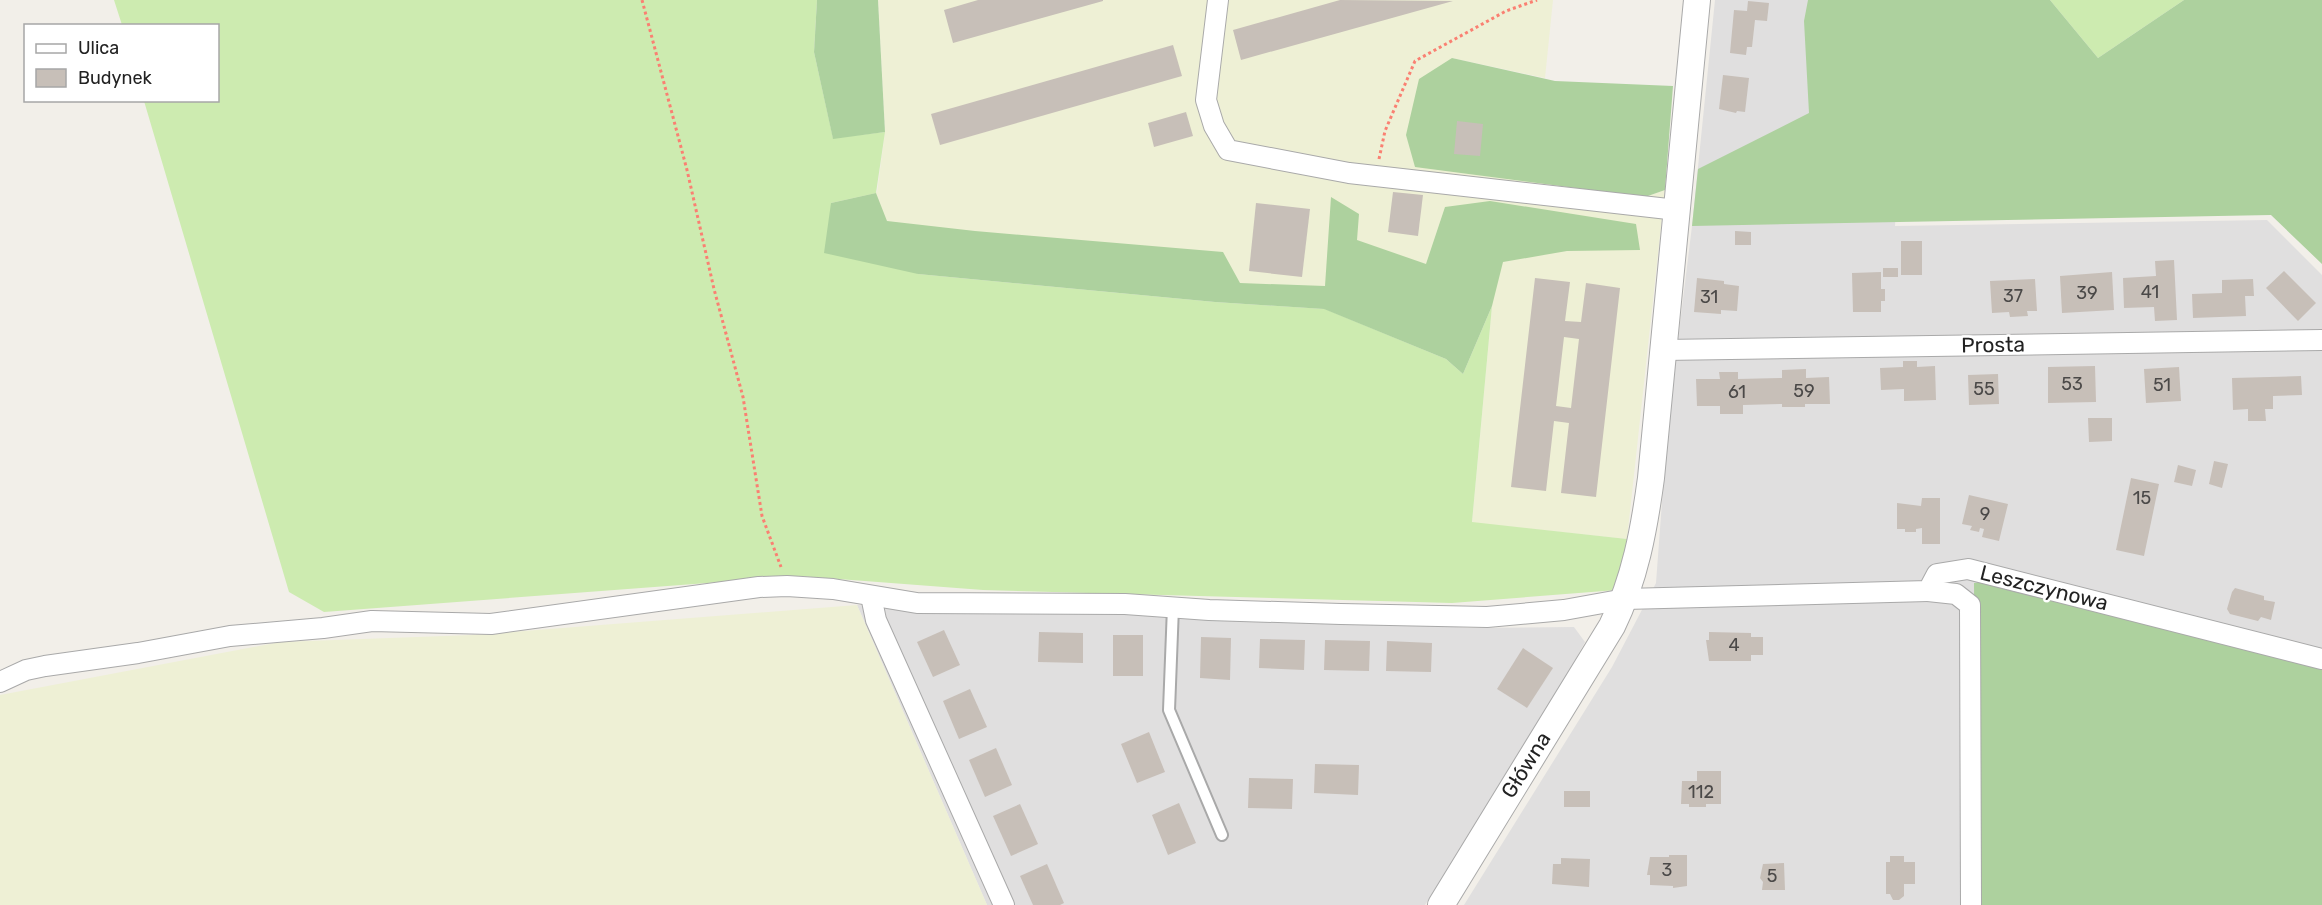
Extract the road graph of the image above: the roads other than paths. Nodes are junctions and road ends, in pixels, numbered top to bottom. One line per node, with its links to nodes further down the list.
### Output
1 (1218, 0): 3 (street)
2 (1697, 0): 3 (street)
3 (1677, 210): 5 (street)
4 (2322, 339): 5 (street, Prosta)
5 (1664, 350): 8 (street)
6 (1928, 591): 8 (street); 10 (street, Leszczynowa); 15 (street)
7 (871, 596): 9 (street); 11 (street); 13 (street)
8 (1626, 599): 9 (street); 14 (street, Główna)
9 (1173, 607): 12 (lane)
10 (2322, 659)
11 (0, 682)
12 (1222, 835)
13 (1004, 905)
14 (1441, 905)
15 (1971, 905)

